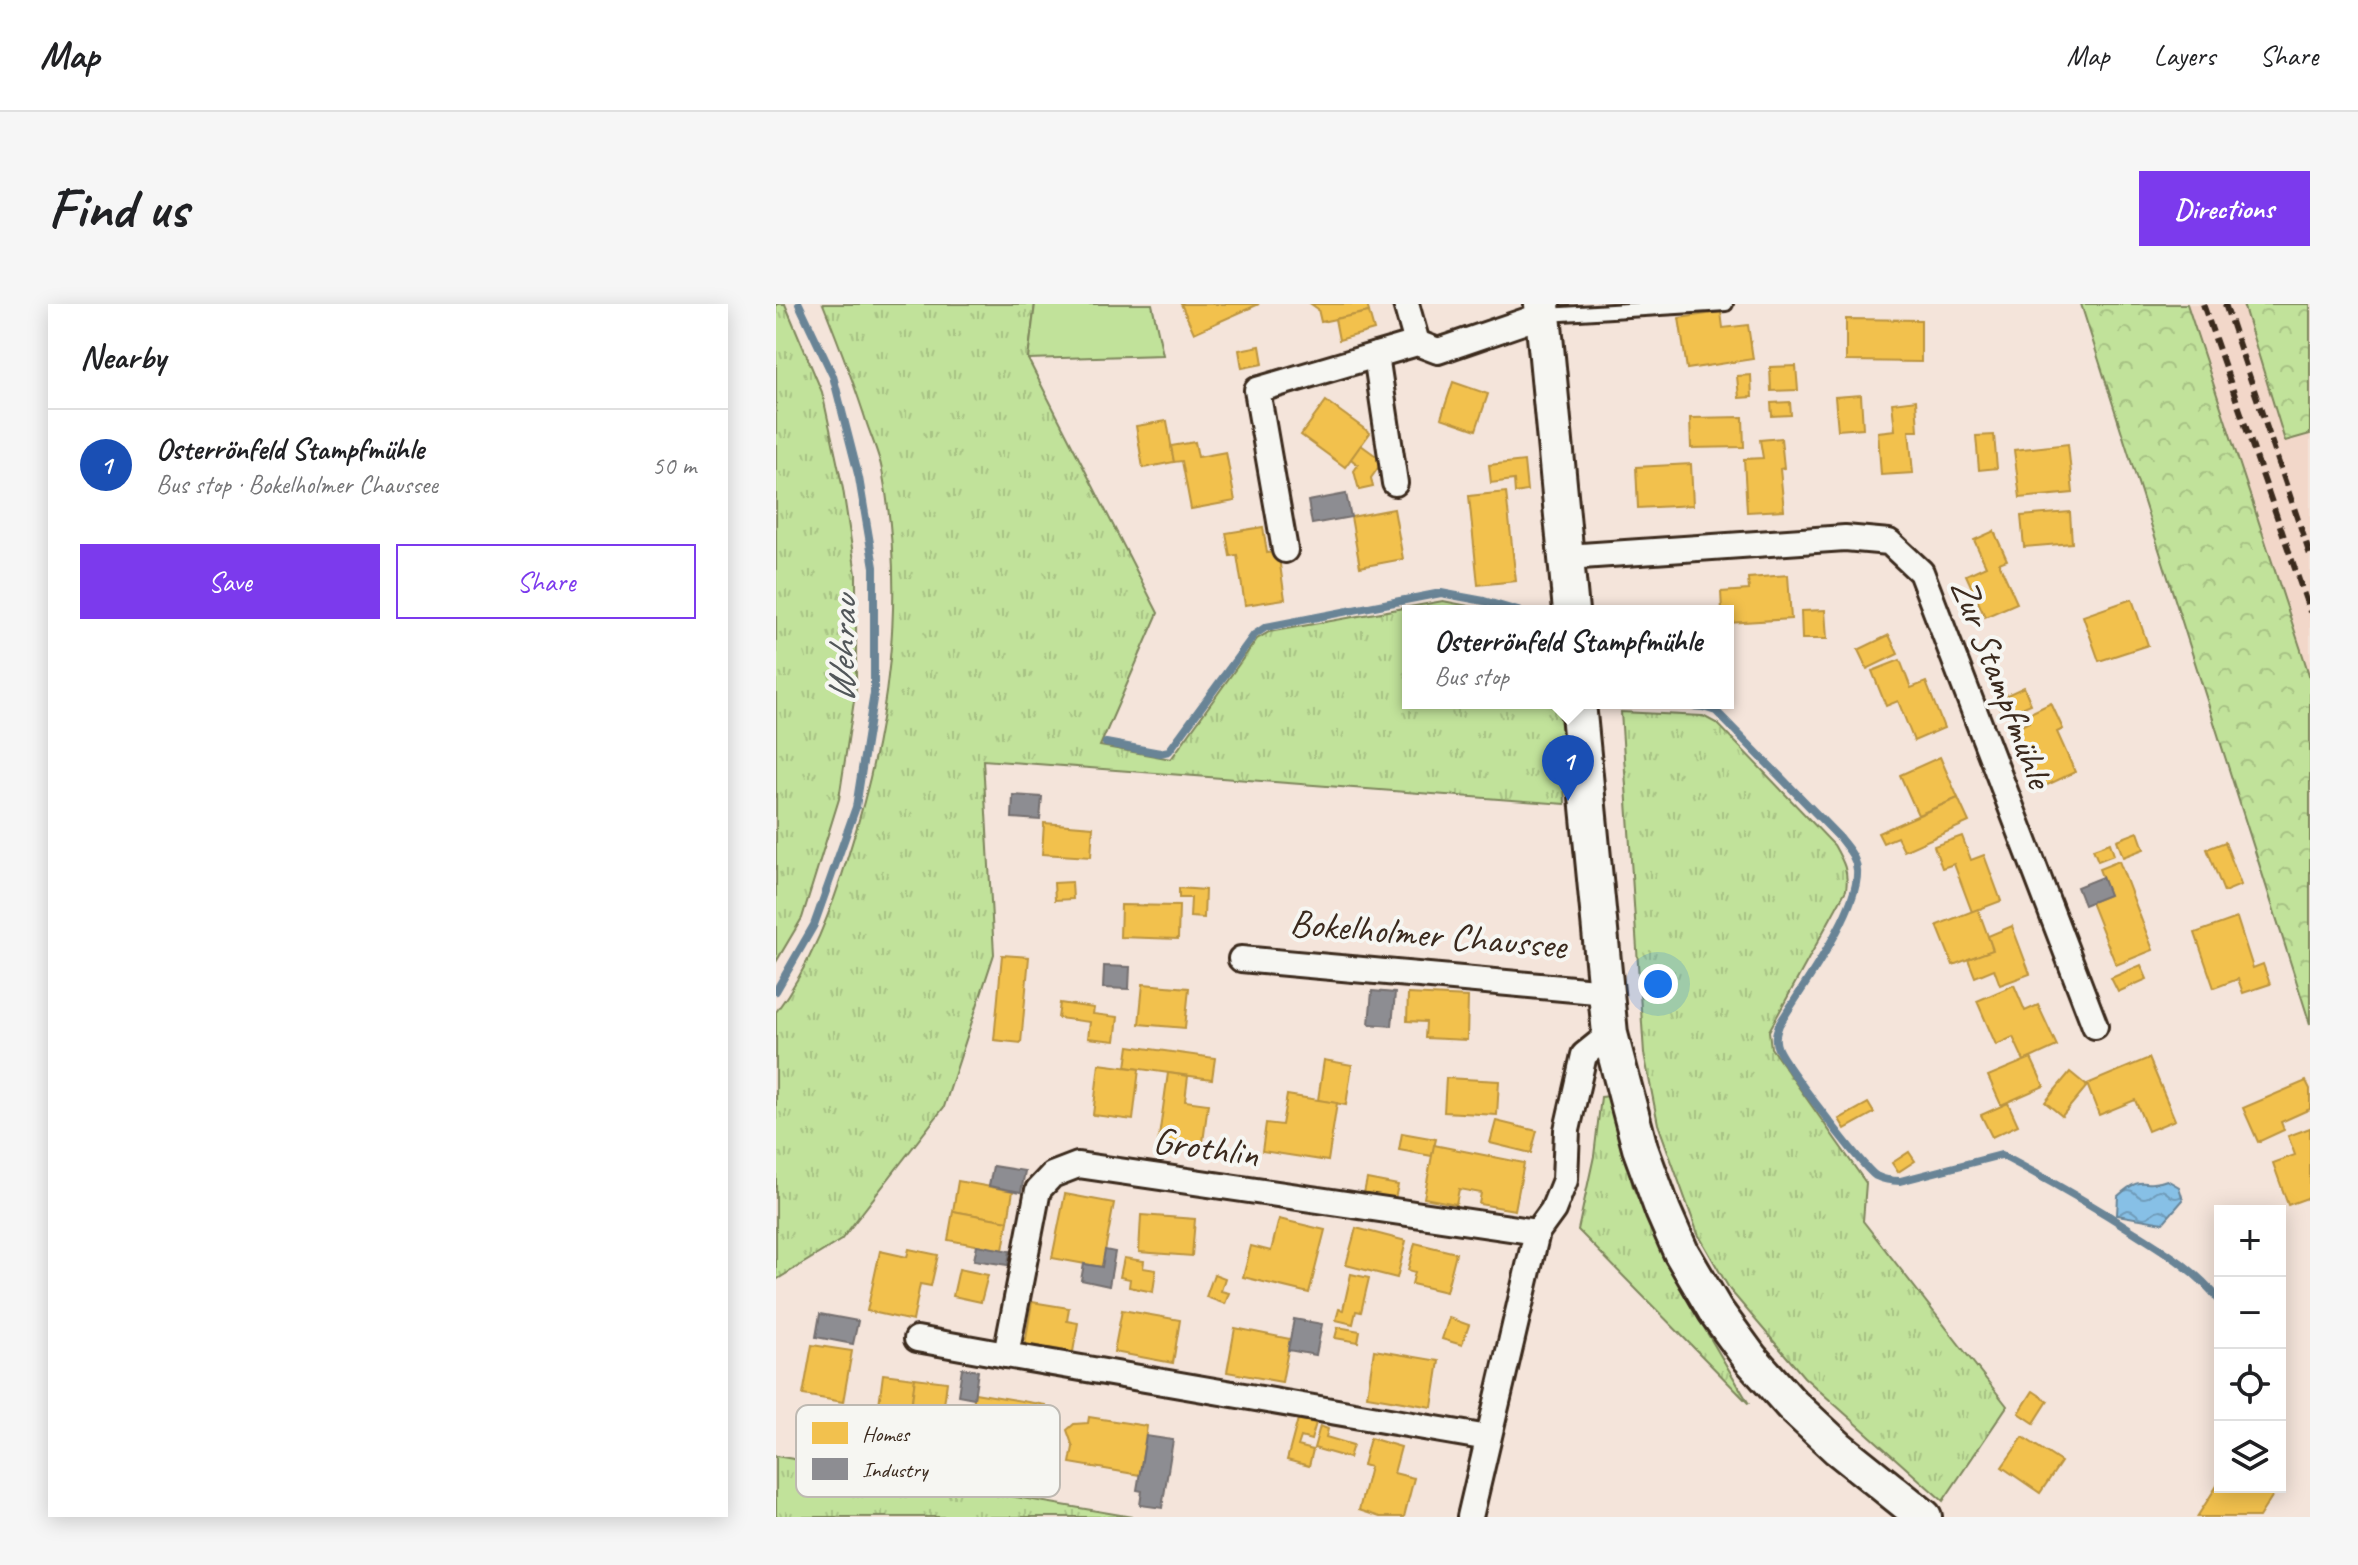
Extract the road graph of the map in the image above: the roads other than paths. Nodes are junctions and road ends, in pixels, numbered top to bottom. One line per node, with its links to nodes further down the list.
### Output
1 (1406, 304): 4 (street)
2 (1726, 304): 3 (lane)
3 (1542, 310): 4 (street); 8 (main road)
4 (1417, 343): 5 (street)
5 (1376, 355): 6 (street); 7 (street)
6 (1395, 483)
7 (1285, 550)
8 (1567, 557): 9 (main road); 13 (street, Zur Stampfmühle)
9 (1571, 605)
10 (1579, 709): 12 (main road, Bokelholmer Chaussee)
11 (1241, 959): 12 (street, Bokelholmer Chaussee)
12 (1605, 977): 14 (main road)
13 (2095, 1026)
14 (1610, 1034): 15 (street); 20 (main road)
15 (1537, 1232): 17 (street, Grothlin); 18 (street)
16 (917, 1339): 17 (street)
17 (1006, 1355): 18 (street)
18 (1488, 1438): 19 (street)
19 (1470, 1517)
20 (1924, 1517)

